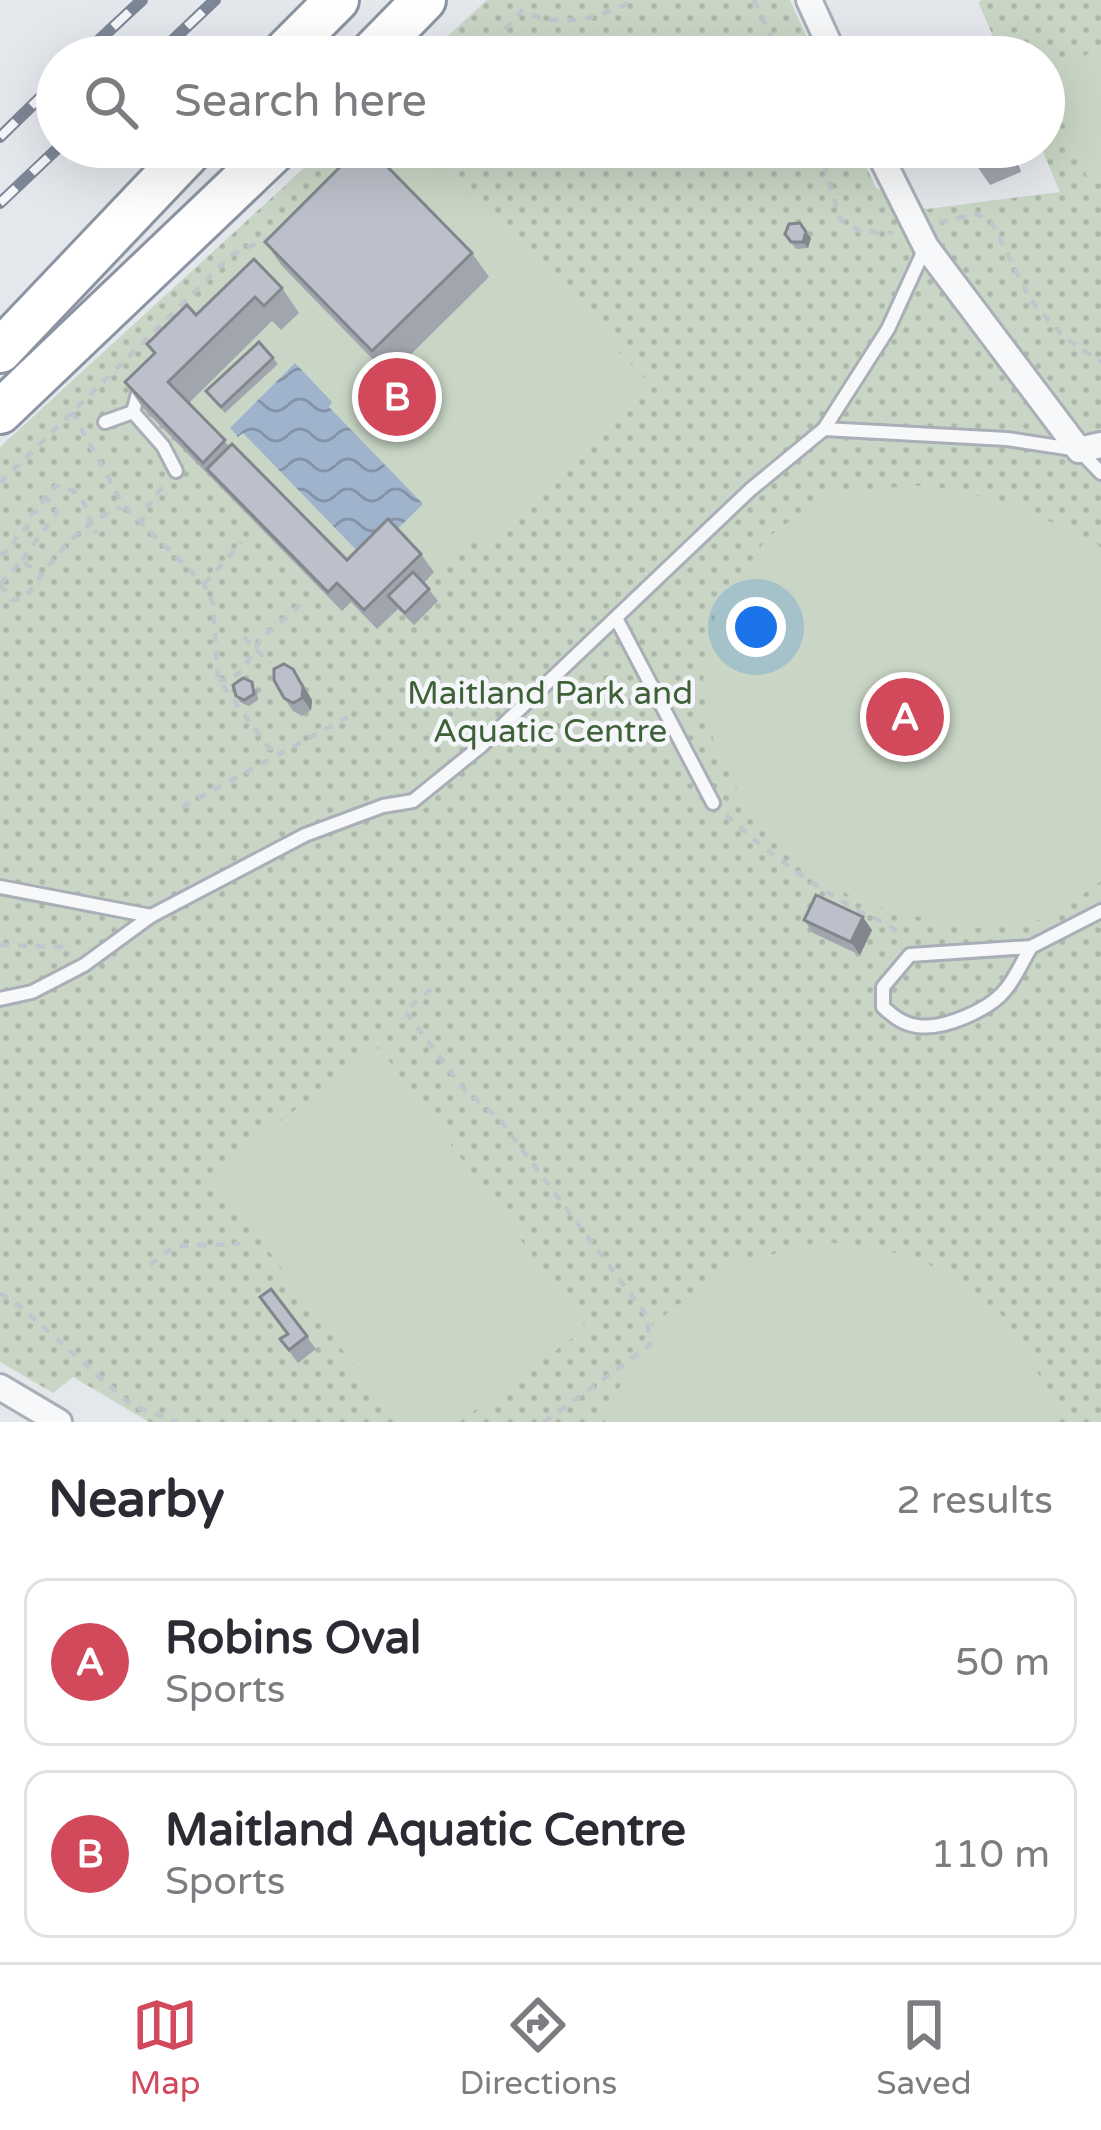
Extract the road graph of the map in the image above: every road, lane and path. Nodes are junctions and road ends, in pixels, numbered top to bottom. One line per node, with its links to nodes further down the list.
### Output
1 (337, 0): 8 (highway)
2 (424, 0): 9 (highway)
3 (525, 0): 7 (path)
4 (634, 0): 7 (path)
5 (754, 0): 11 (path)
6 (809, 0): 12 (street)
7 (521, 10): 10 (path)
8 (301, 36)
9 (389, 36)
10 (499, 36)
11 (772, 36)
12 (825, 36)
13 (160, 168): 19 (highway)
14 (174, 168): 20 (highway)
15 (256, 168): 22 (highway)
16 (886, 168): 18 (street)
17 (279, 234): 23 (path)
18 (926, 247): 26 (lane); 27 (street)
19 (0, 312)
20 (0, 351)
21 (145, 379): 24 (lane)
22 (0, 412)
23 (72, 412): 30 (path); 32 (path)
24 (133, 412): 25 (lane); 28 (lane)
25 (105, 422)
26 (824, 429): 27 (lane); 43 (lane)
27 (1090, 448): 29 (lane)
28 (176, 470): 34 (path)
29 (1101, 472)
30 (0, 483)
31 (45, 495): 33 (path); 37 (path); 38 (path)
32 (124, 506): 33 (path); 34 (path)
33 (90, 520): 35 (path); 39 (path)
34 (142, 526): 41 (path)
35 (98, 531)
36 (242, 542): 41 (path)
37 (0, 555)
38 (22, 560): 39 (path); 40 (path)
39 (41, 576): 40 (path)
40 (0, 584)
41 (204, 584): 47 (path)
42 (300, 604): 45 (path)
43 (616, 618): 50 (lane); 54 (lane)
44 (244, 637): 45 (path)
45 (255, 651): 46 (path); 47 (path)
46 (270, 663)
47 (218, 679): 49 (path)
48 (356, 712): 49 (path)
49 (275, 756): 51 (path)
50 (713, 803): 58 (path)
51 (182, 807)
52 (0, 887): 54 (lane)
53 (1101, 911): 56 (lane)
54 (152, 916): 60 (lane)
55 (0, 945): 57 (path)
56 (1031, 946): 58 (lane); 58 (lane)
57 (64, 947)
58 (910, 956)
59 (431, 989): 67 (path)
60 (0, 999)
61 (240, 1244): 62 (path)
62 (150, 1265)
63 (0, 1293): 66 (path)
64 (0, 1387): 65 (street)
65 (59, 1422)
66 (176, 1422)
67 (544, 1422)

